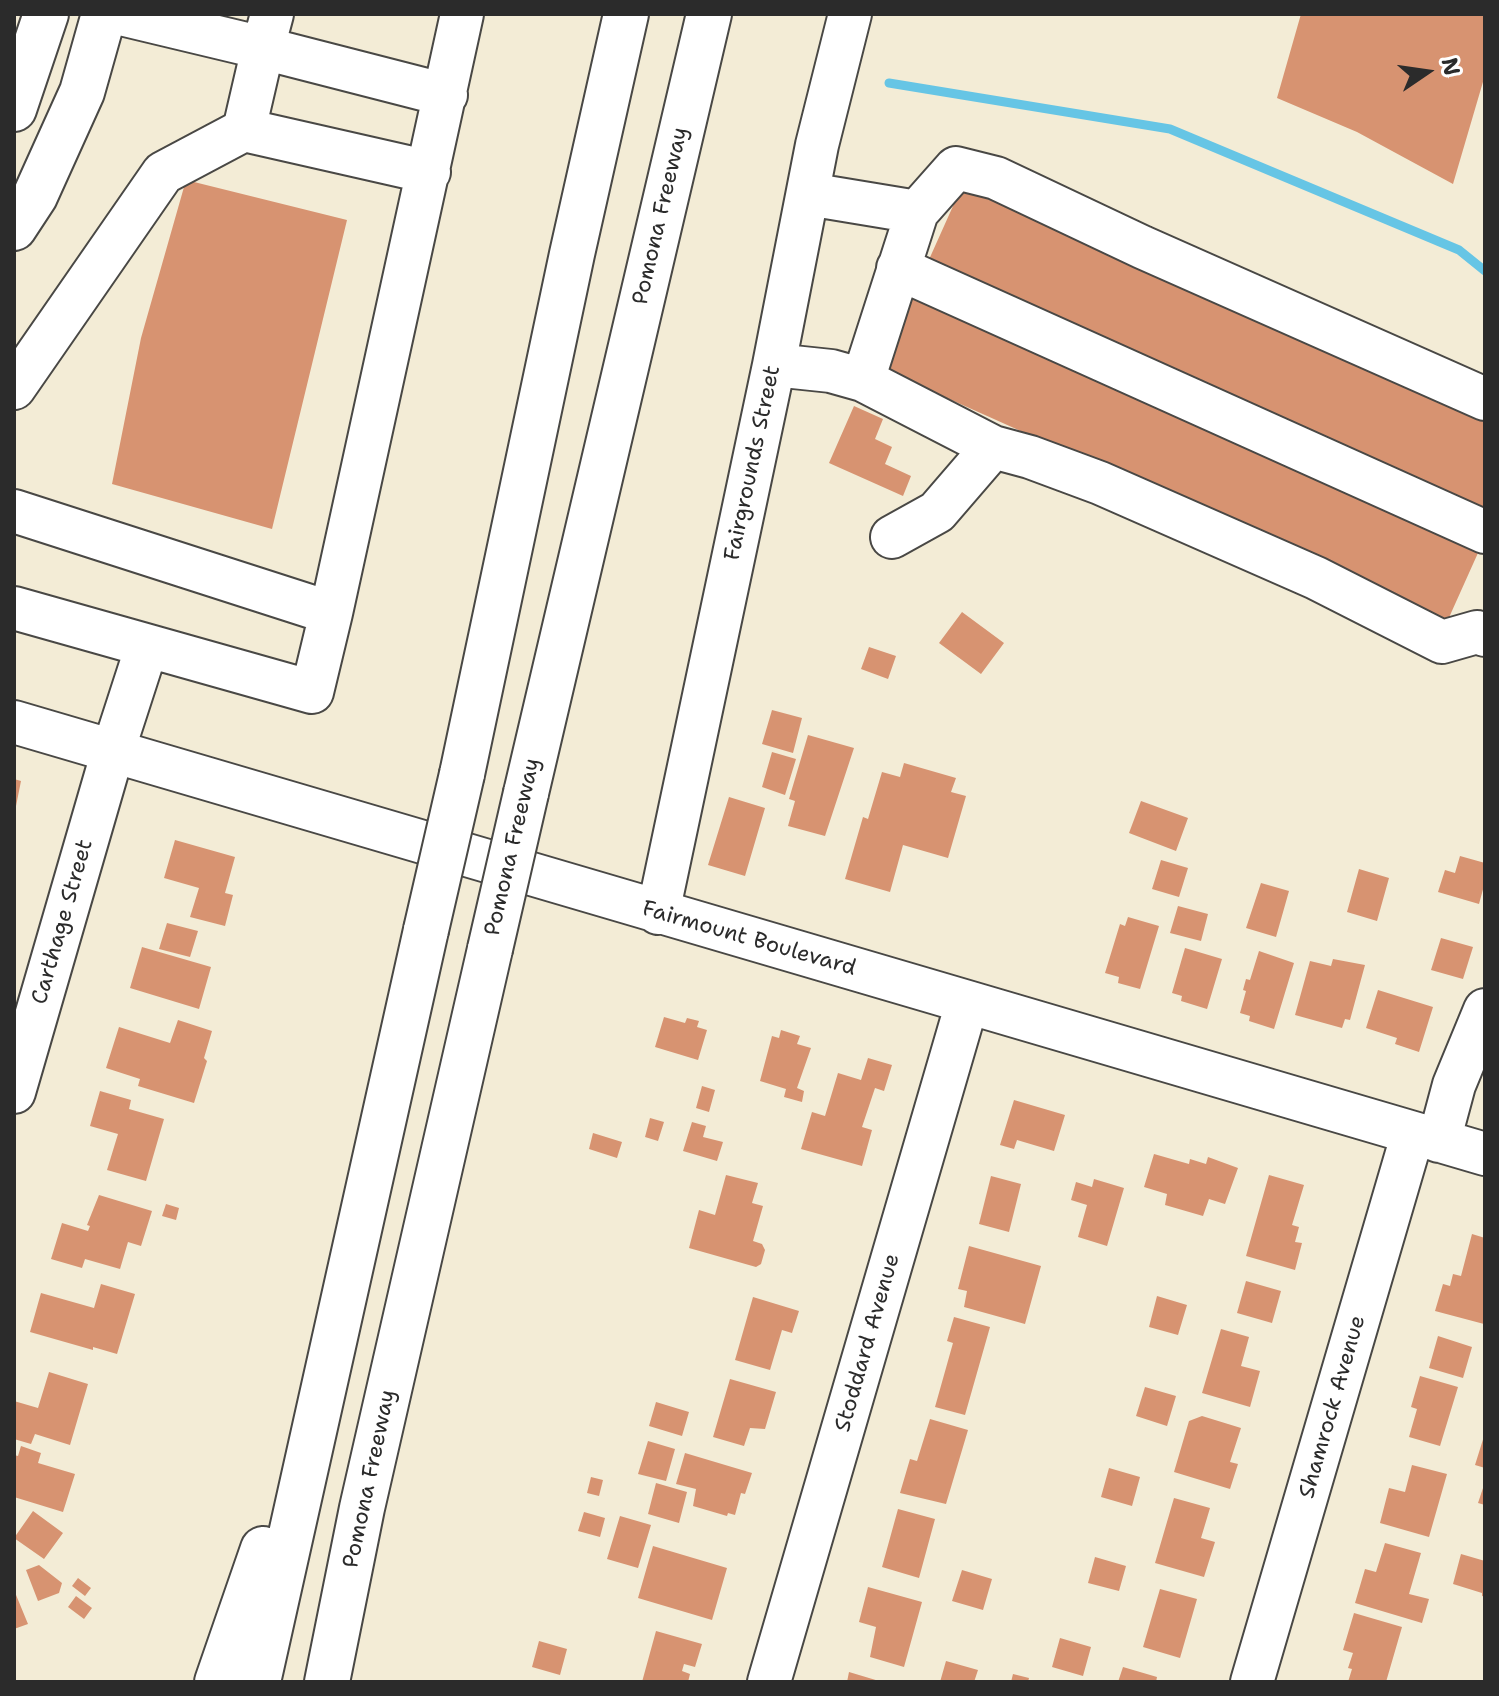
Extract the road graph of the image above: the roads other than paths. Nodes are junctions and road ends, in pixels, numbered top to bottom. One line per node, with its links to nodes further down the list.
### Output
1 (46, 14): 10 (main road)
2 (104, 14): 15 (main road)
3 (121, 14): 8 (street)
4 (462, 14): 9 (street)
5 (626, 14): 37 (main road, bridge)
6 (709, 14): 38 (main road, Pomona Freeway, bridge)
7 (850, 14): 13 (street, Fairgrounds Street)
8 (268, 31): 9 (street); 11 (street)
9 (446, 95): 12 (street)
10 (14, 109)
11 (244, 130): 12 (street); 19 (street)
12 (429, 172): 26 (street)
13 (808, 194): 14 (street); 17 (street, Fairgrounds Street)
14 (917, 212): 16 (street); 20 (street)
15 (14, 228)
16 (898, 268): 18 (street); 23 (street)
17 (774, 365): 18 (street); 31 (street, Fairgrounds Street)
18 (863, 380): 21 (street)
19 (14, 388)
20 (1485, 399)
21 (993, 447): 24 (street); 27 (street)
22 (14, 511): 26 (street)
23 (1485, 532)
24 (892, 537)
25 (14, 608): 28 (street)
26 (331, 613): 28 (street)
27 (1485, 635)
28 (147, 646): 30 (street, Carthage Street)
29 (14, 722): 30 (street, Fairmount Boulevard)
30 (113, 751): 31 (street, Fairmount Boulevard); 34 (street, Carthage Street)
31 (658, 913): 32 (street, Fairmount Boulevard)
32 (967, 1003): 35 (street, Fairmount Boulevard); 43 (street, Stoddard Avenue)
33 (1485, 1010): 35 (street, Shamrock Avenue)
34 (14, 1092)
35 (1426, 1137): 36 (street, Fairmount Boulevard); 44 (street, Shamrock Avenue)
36 (1485, 1154)
37 (331, 1354): 39 (main road); 40 (main road)
38 (362, 1508): 41 (main road, Pomona Freeway); 42 (main road)
39 (217, 1682)
40 (258, 1682)
41 (327, 1682)
42 (343, 1682)
43 (769, 1682)
44 (1252, 1682)

